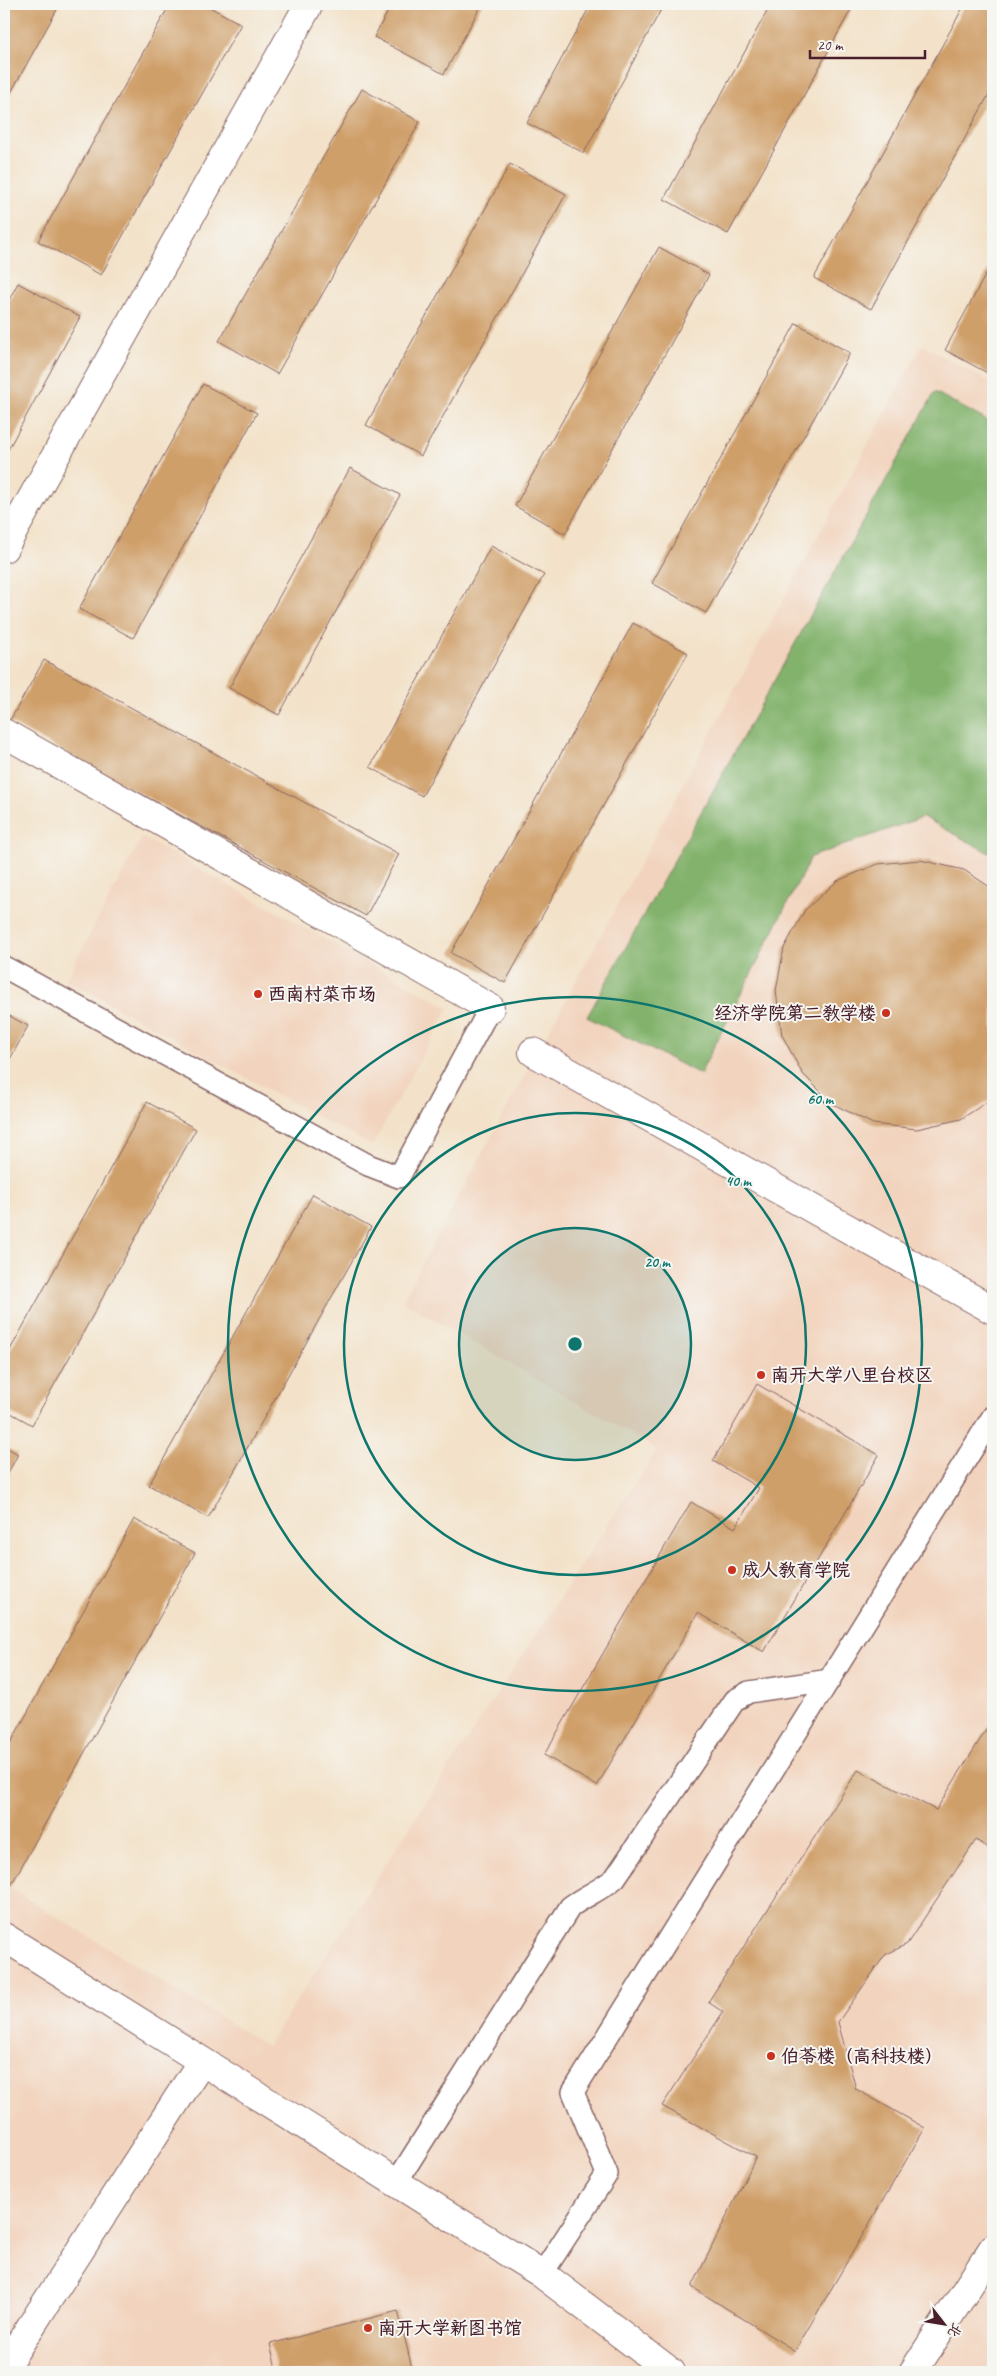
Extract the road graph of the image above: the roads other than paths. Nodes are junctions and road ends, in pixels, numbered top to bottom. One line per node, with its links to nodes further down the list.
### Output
1 (309, 4): 2 (street)
2 (4, 548)
3 (4, 733): 5 (street)
4 (4, 967): 5 (lane)
5 (490, 1008)
6 (533, 1052): 7 (street)
7 (993, 1310)
8 (993, 1416): 9 (lane)
9 (830, 1680): 12 (lane); 14 (lane)
10 (4, 1937): 11 (street)
11 (202, 2061): 12 (street); 15 (street)
12 (396, 2183): 14 (street)
13 (993, 2248): 17 (street)
14 (542, 2274): 16 (street)
15 (4, 2368)
16 (671, 2372)
17 (913, 2372)

